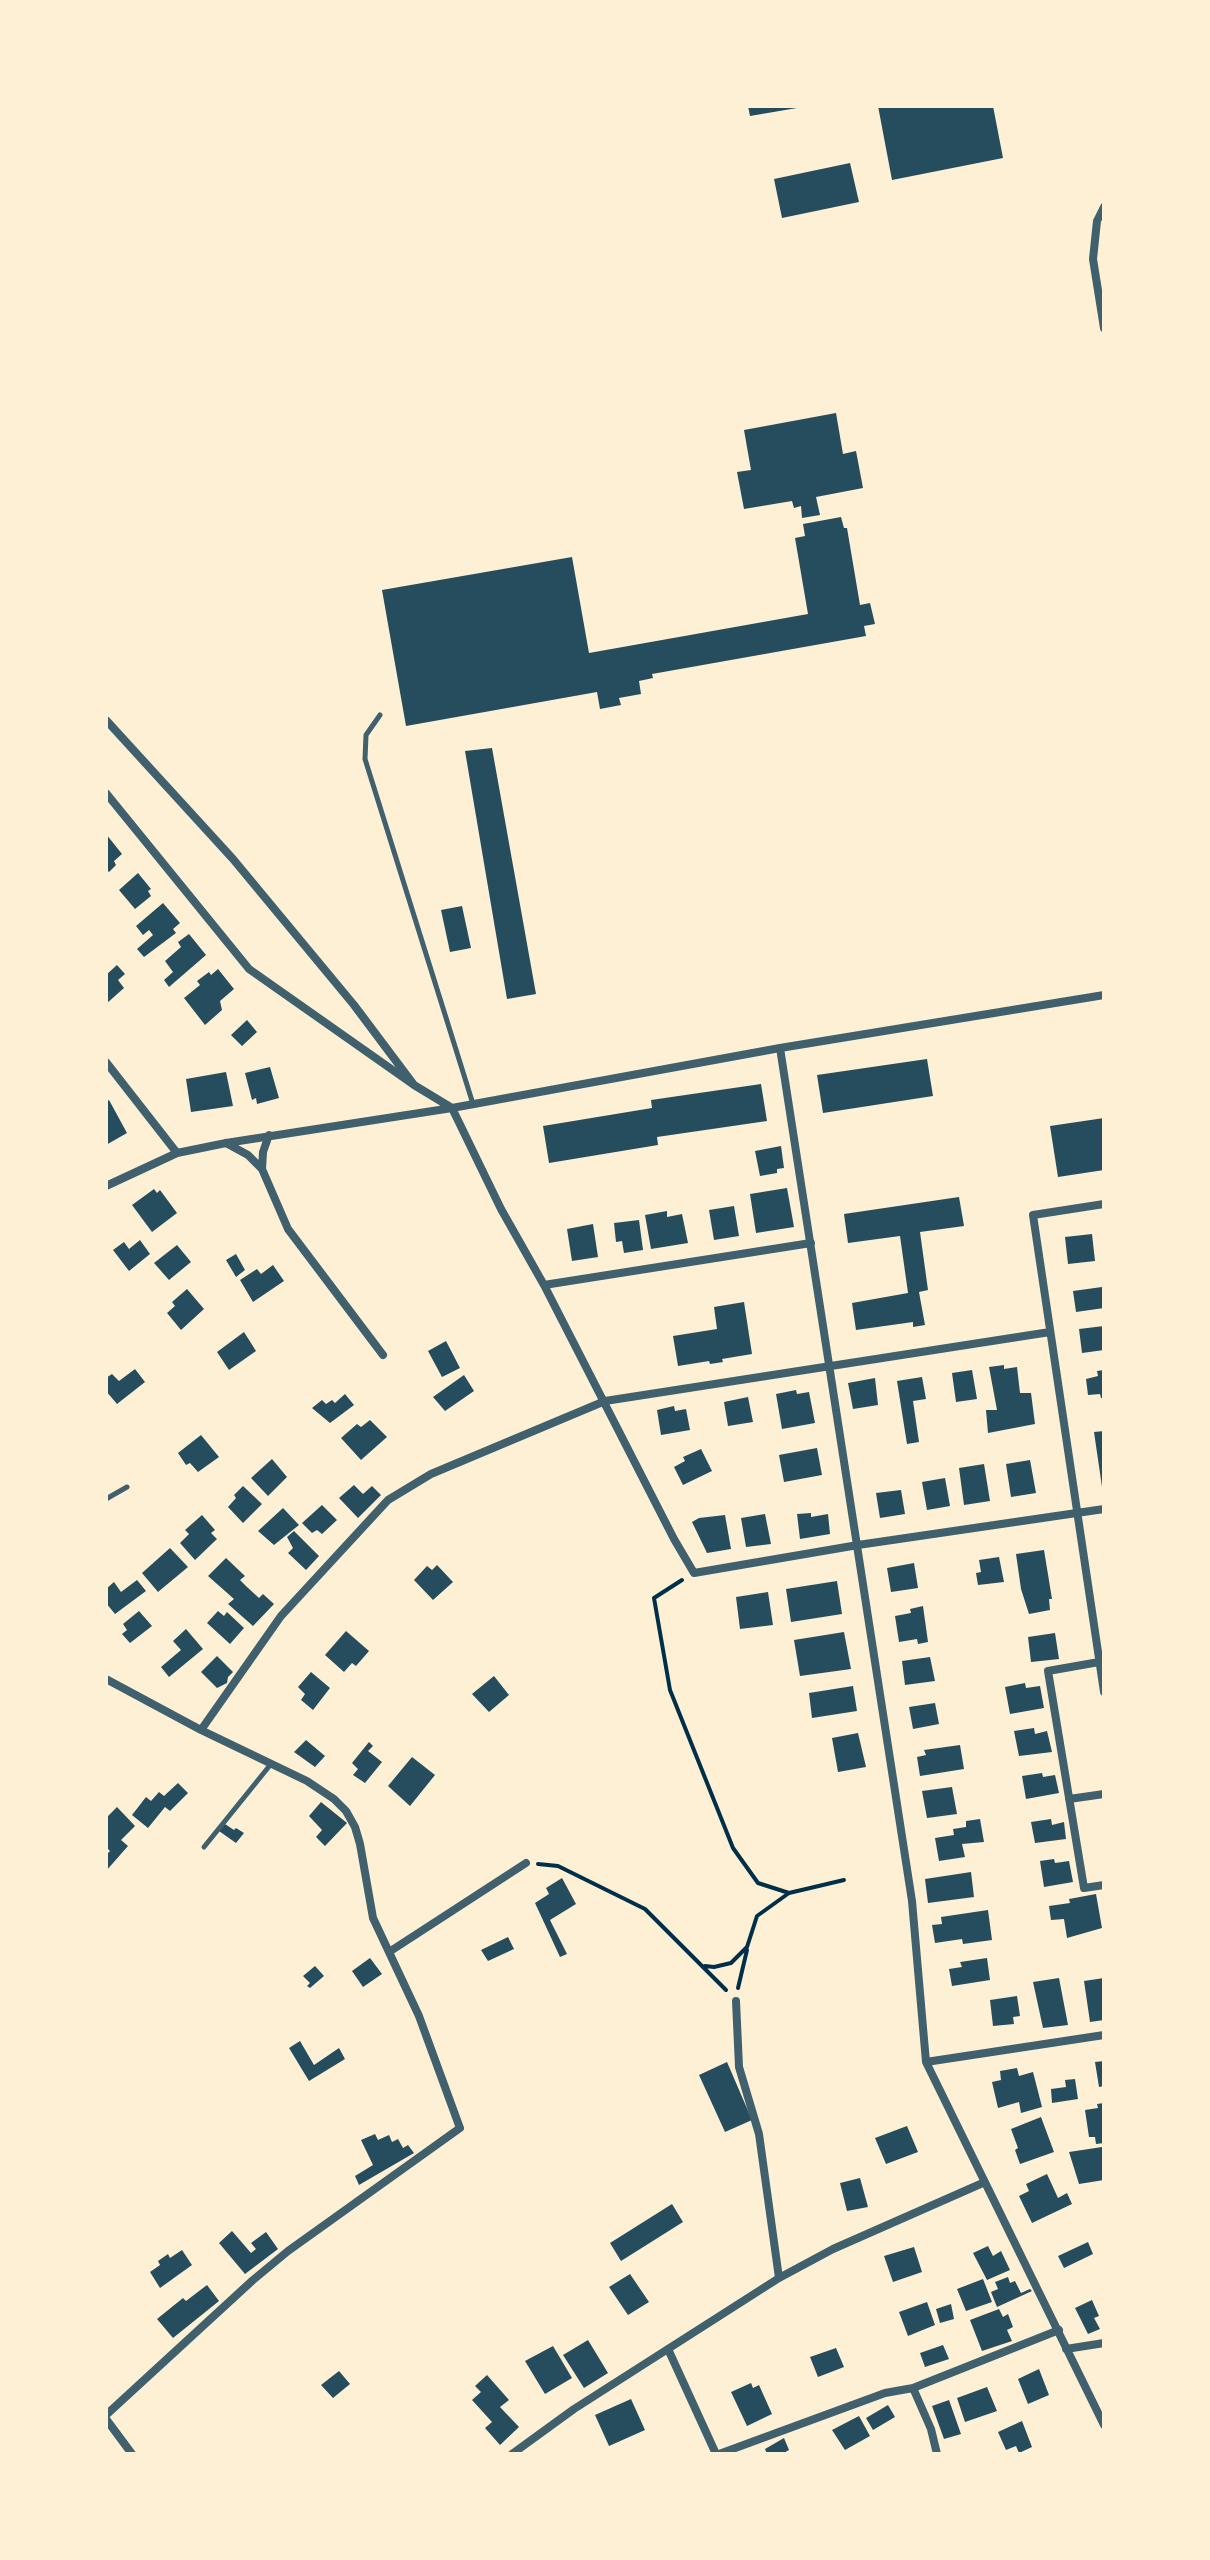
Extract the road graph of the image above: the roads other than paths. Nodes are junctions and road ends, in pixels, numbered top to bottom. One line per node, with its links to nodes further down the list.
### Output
1 (1104, 207): 2 (street)
2 (1104, 328)
3 (380, 715): 10 (lane)
4 (106, 720): 9 (street)
5 (106, 793): 9 (street)
6 (1104, 995): 7 (street)
7 (780, 1048): 10 (street); 18 (street)
8 (106, 1062): 14 (street)
9 (414, 1085): 11 (street)
10 (473, 1104): 11 (street)
11 (452, 1108): 12 (street); 19 (street)
12 (269, 1135): 13 (street); 15 (street)
13 (226, 1143): 14 (street); 15 (street)
14 (177, 1153): 16 (street)
15 (262, 1169): 21 (street)
16 (106, 1186)
17 (1104, 1204): 20 (street)
18 (811, 1243): 19 (street); 22 (street)
19 (544, 1285): 23 (street)
20 (1050, 1332): 22 (street); 27 (street)
21 (383, 1355)
22 (830, 1365): 23 (street); 28 (street)
23 (605, 1401): 28 (street); 32 (street)
24 (127, 1487): 25 (lane)
25 (106, 1499)
26 (1104, 1509): 27 (street)
27 (1076, 1513): 28 (street); 29 (street)
28 (858, 1545): 42 (street)
29 (1099, 1662): 31 (street); 35 (street)
30 (106, 1679): 32 (street)
31 (1104, 1692)
32 (201, 1730): 33 (street)
33 (271, 1764): 36 (lane); 39 (street)
34 (1104, 1794): 35 (street)
35 (1069, 1799): 38 (street)
36 (204, 1847)
37 (526, 1863): 39 (street)
38 (1104, 1885)
39 (389, 1952): 50 (street)
40 (736, 2001): 44 (street)
41 (1104, 2035): 42 (street)
42 (926, 2062): 43 (street)
43 (985, 2182): 44 (street); 45 (street)
44 (779, 2278): 47 (street)
45 (1059, 2330): 48 (street); 49 (street)
46 (1104, 2343): 48 (street)
47 (668, 2349): 52 (street); 55 (street)
48 (1066, 2349): 51 (street)
49 (913, 2388): 55 (street); 56 (street)
50 (106, 2417): 53 (street)
51 (1104, 2425)
52 (523, 2450): 54 (street)
53 (132, 2454)
54 (512, 2454)
55 (717, 2454)
56 (937, 2454)

